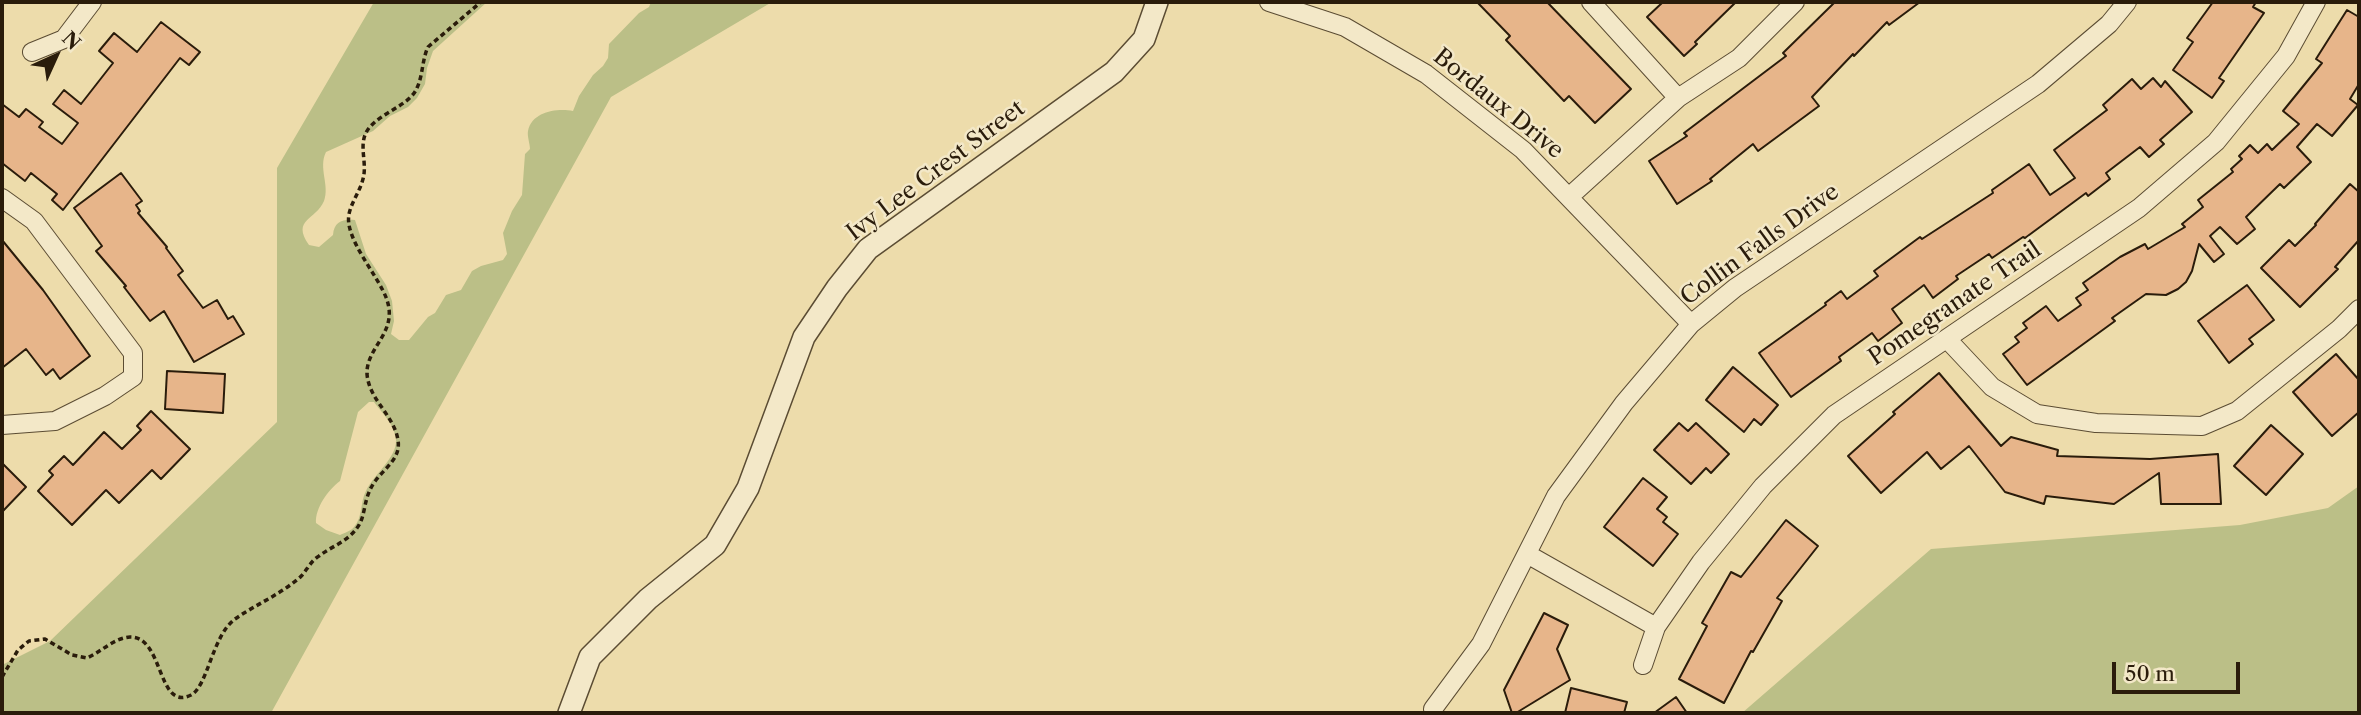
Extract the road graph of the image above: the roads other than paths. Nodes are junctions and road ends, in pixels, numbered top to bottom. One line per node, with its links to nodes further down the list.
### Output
1 (92, 2): 8 (street)
2 (1157, 2): 20 (street, Ivy Lee Crest Street)
3 (1269, 2): 10 (street, Bordaux Drive)
4 (1591, 2): 9 (street)
5 (1796, 2): 9 (street)
6 (2127, 2): 13 (street, Collin Falls Drive)
7 (2316, 2): 14 (street, Pomegranate Trail)
8 (32, 52)
9 (1678, 98): 10 (street)
10 (1569, 197): 13 (street, Bordaux Drive)
11 (2, 198): 15 (street)
12 (2359, 310): 14 (street)
13 (1691, 324): 16 (street, Collin Falls Drive)
14 (1947, 339): 17 (street, Pomegranate Trail)
15 (2, 425)
16 (1527, 554): 17 (street); 19 (street, Collin Falls Drive)
17 (1656, 626): 18 (street, Pomegranate Trail)
18 (1643, 665)
19 (1433, 709)
20 (569, 713)

